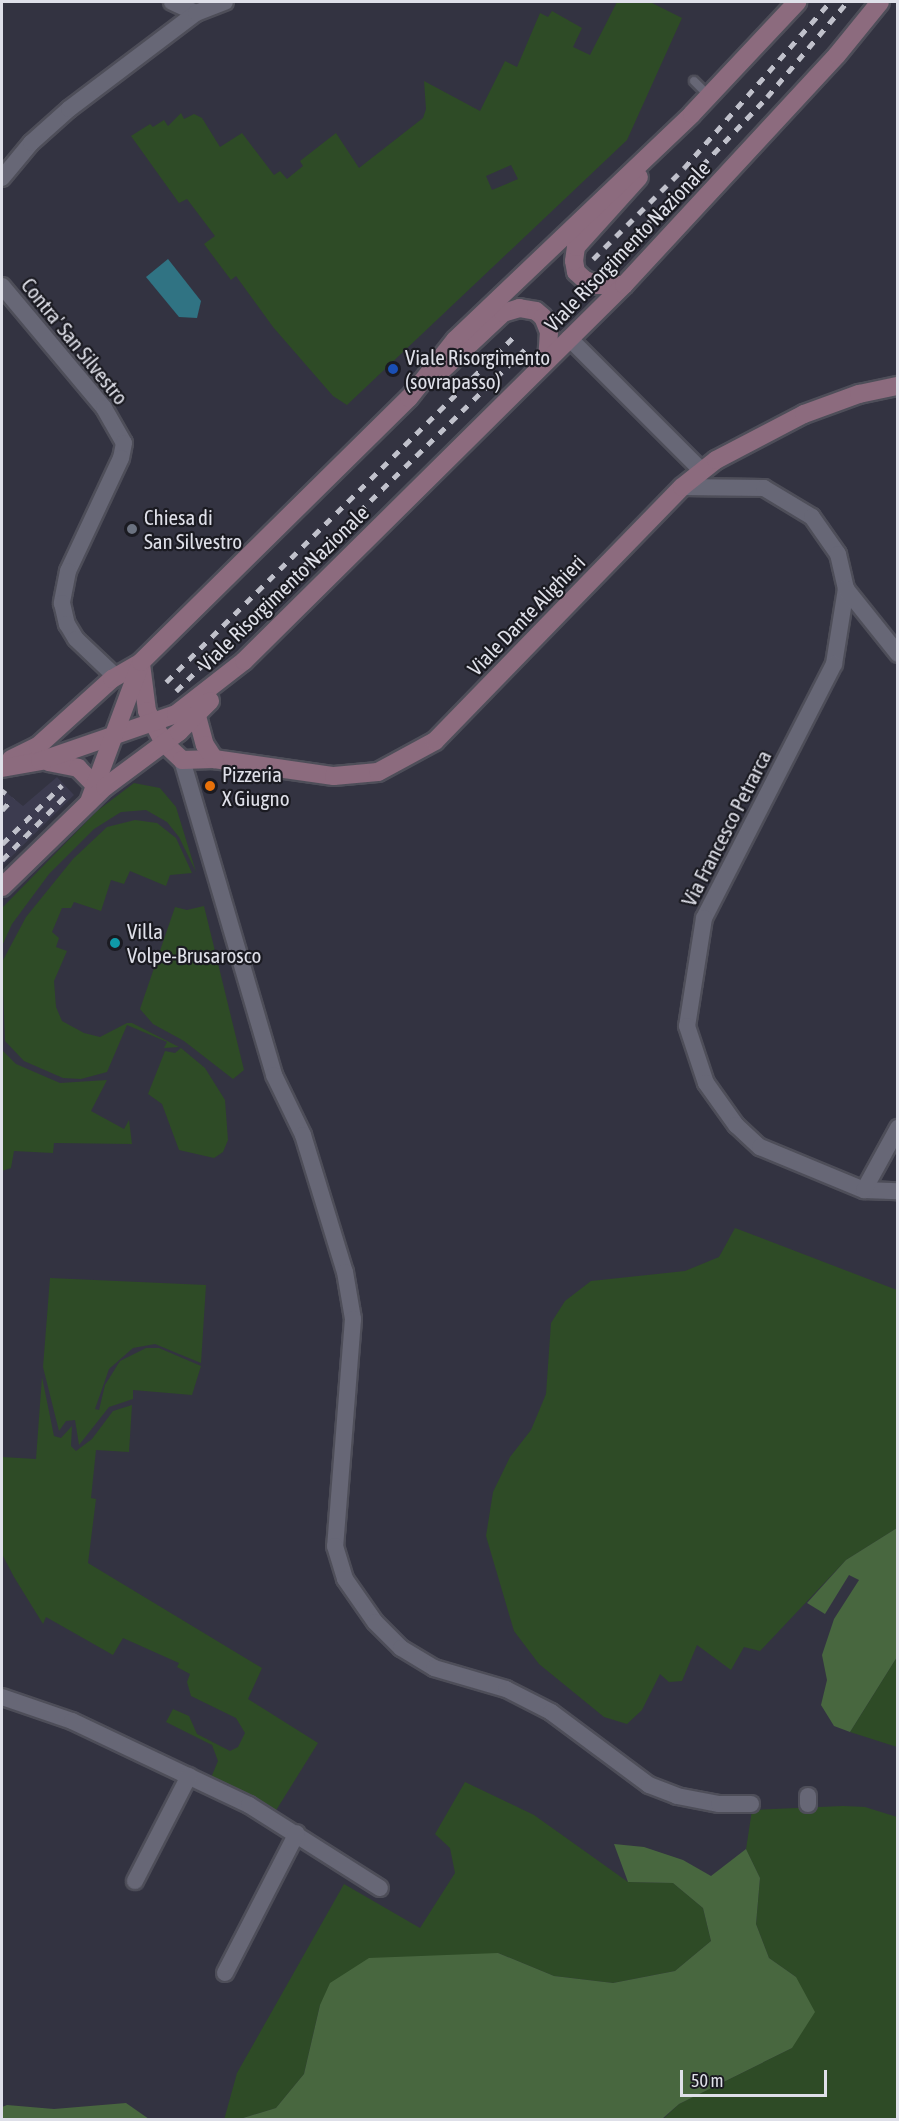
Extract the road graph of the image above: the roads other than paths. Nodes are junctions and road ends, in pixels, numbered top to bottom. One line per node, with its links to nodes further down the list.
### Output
1 (172, 2): 5 (street)
2 (225, 2): 5 (street)
3 (797, 2): 7 (main road)
4 (880, 2): 10 (main road, Viale Risorgimento Nazionale)
5 (196, 13): 9 (street)
6 (694, 81): 7 (lane)
7 (709, 97): 8 (main road)
8 (692, 114): 10 (main road); 15 (main road)
9 (2, 178)
10 (624, 285): 12 (main road, Viale Risorgimento Nazionale)
11 (2, 286): 22 (street, Contra' San Silvestro)
12 (569, 338): 13 (main road, Viale Risorgimento Nazionale); 16 (street)
13 (547, 359): 15 (main road); 20 (main road, Viale Risorgimento Nazionale)
14 (897, 386): 16 (main road, Viale Dante Alighieri)
15 (409, 398): 21 (main road)
16 (702, 471): 17 (main road, Viale Dante Alighieri)
17 (682, 487): 18 (street, Via Francesco Petrarca); 27 (main road, Viale Dante Alighieri)
18 (846, 589): 19 (street); 35 (street, Via Francesco Petrarca)
19 (897, 654)
20 (244, 661): 23 (main road); 24 (main road, Viale Risorgimento Nazionale)
21 (141, 662): 22 (main road); 24 (main road); 25 (main road)
22 (116, 677): 30 (main road)
23 (197, 716): 26 (main road); 27 (main road)
24 (153, 723): 25 (main road, Viale Risorgimento Nazionale); 26 (main road)
25 (111, 739): 29 (main road, Viale Risorgimento Nazionale); 32 (main road)
26 (164, 743): 28 (main road); 32 (main road)
27 (214, 759): 28 (main road, Viale Dante Alighieri)
28 (182, 760): 39 (street)
29 (40, 761): 31 (main road); 32 (main road)
30 (2, 763)
31 (2, 768)
32 (92, 793): 33 (main road)
33 (2, 887)
34 (897, 1128): 35 (street)
35 (864, 1190): 36 (street, Via Francesco Petrarca)
36 (897, 1191)
37 (2, 1697): 38 (street)
38 (189, 1776): 40 (street); 41 (street)
39 (751, 1804)
40 (297, 1833): 42 (street); 43 (street)
41 (135, 1881)
42 (381, 1888)
43 (225, 1973)

